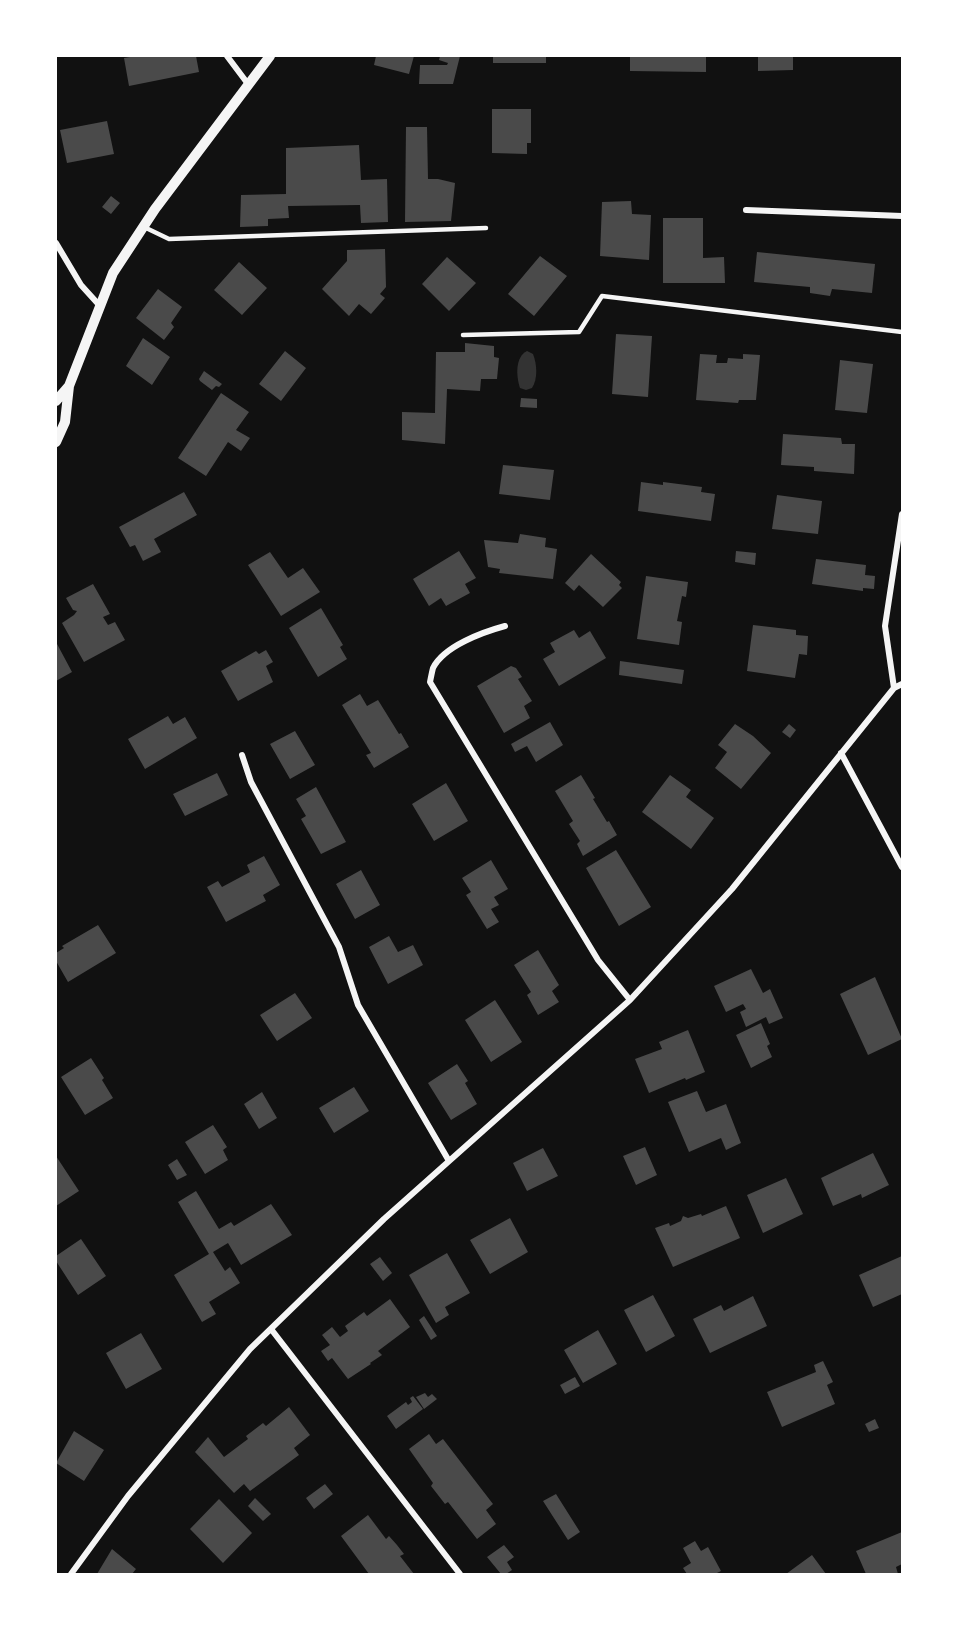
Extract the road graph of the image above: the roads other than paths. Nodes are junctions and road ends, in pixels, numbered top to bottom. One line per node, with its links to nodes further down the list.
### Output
1 (226, 56): 3 (street)
2 (270, 56): 3 (street)
3 (248, 84): 6 (street)
4 (746, 210): 5 (street)
5 (903, 216)
6 (144, 228): 7 (lane); 9 (street)
7 (486, 228)
8 (56, 243): 9 (street)
9 (100, 306): 12 (street)
10 (903, 332): 11 (lane)
11 (464, 335)
12 (69, 386): 13 (street); 14 (street)
13 (56, 401)
14 (56, 442)
15 (903, 514): 18 (street)
16 (505, 626): 22 (street)
17 (903, 684): 18 (street)
18 (894, 688): 19 (street)
19 (841, 753): 21 (street); 22 (street)
20 (242, 755): 23 (street)
21 (903, 867)
22 (630, 1000): 23 (street)
23 (449, 1161): 24 (street)
24 (271, 1329): 25 (street); 26 (street)
25 (71, 1575)
26 (460, 1575)

